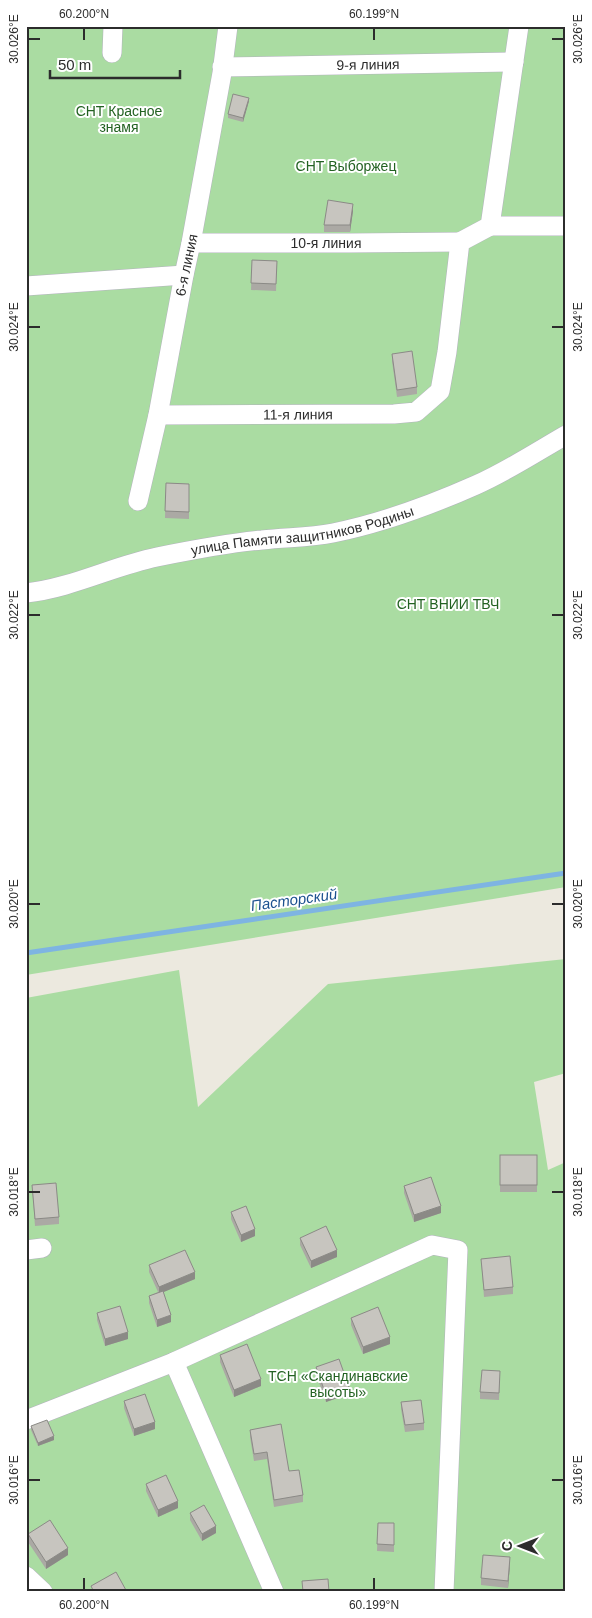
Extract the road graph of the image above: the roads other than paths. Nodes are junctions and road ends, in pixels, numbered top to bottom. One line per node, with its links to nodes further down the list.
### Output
1 (114, 26): 4 (street)
2 (228, 26): 6 (street, 6-я линия)
3 (519, 26): 5 (street)
4 (112, 53)
5 (514, 62): 6 (street, 9-я линия); 7 (street)
6 (222, 67): 10 (street, 6-я линия)
7 (490, 226): 8 (street); 9 (street)
8 (566, 226)
9 (460, 242): 10 (street, 10-я линия); 13 (street, 11-я линия)
10 (192, 243): 11 (street, 6-я линия)
11 (184, 275): 12 (street); 13 (street, 6-я линия)
12 (26, 286)
13 (158, 416): 15 (street, 6-я линия)
14 (566, 435): 16 (street, улица Памяти защитников Родины)
15 (138, 501)
16 (26, 592)
17 (174, 1362): 18 (street); 21 (street); 22 (street)
18 (26, 1420)
19 (26, 1576): 20 (street)
20 (43, 1592)
21 (274, 1592)
22 (444, 1592)

